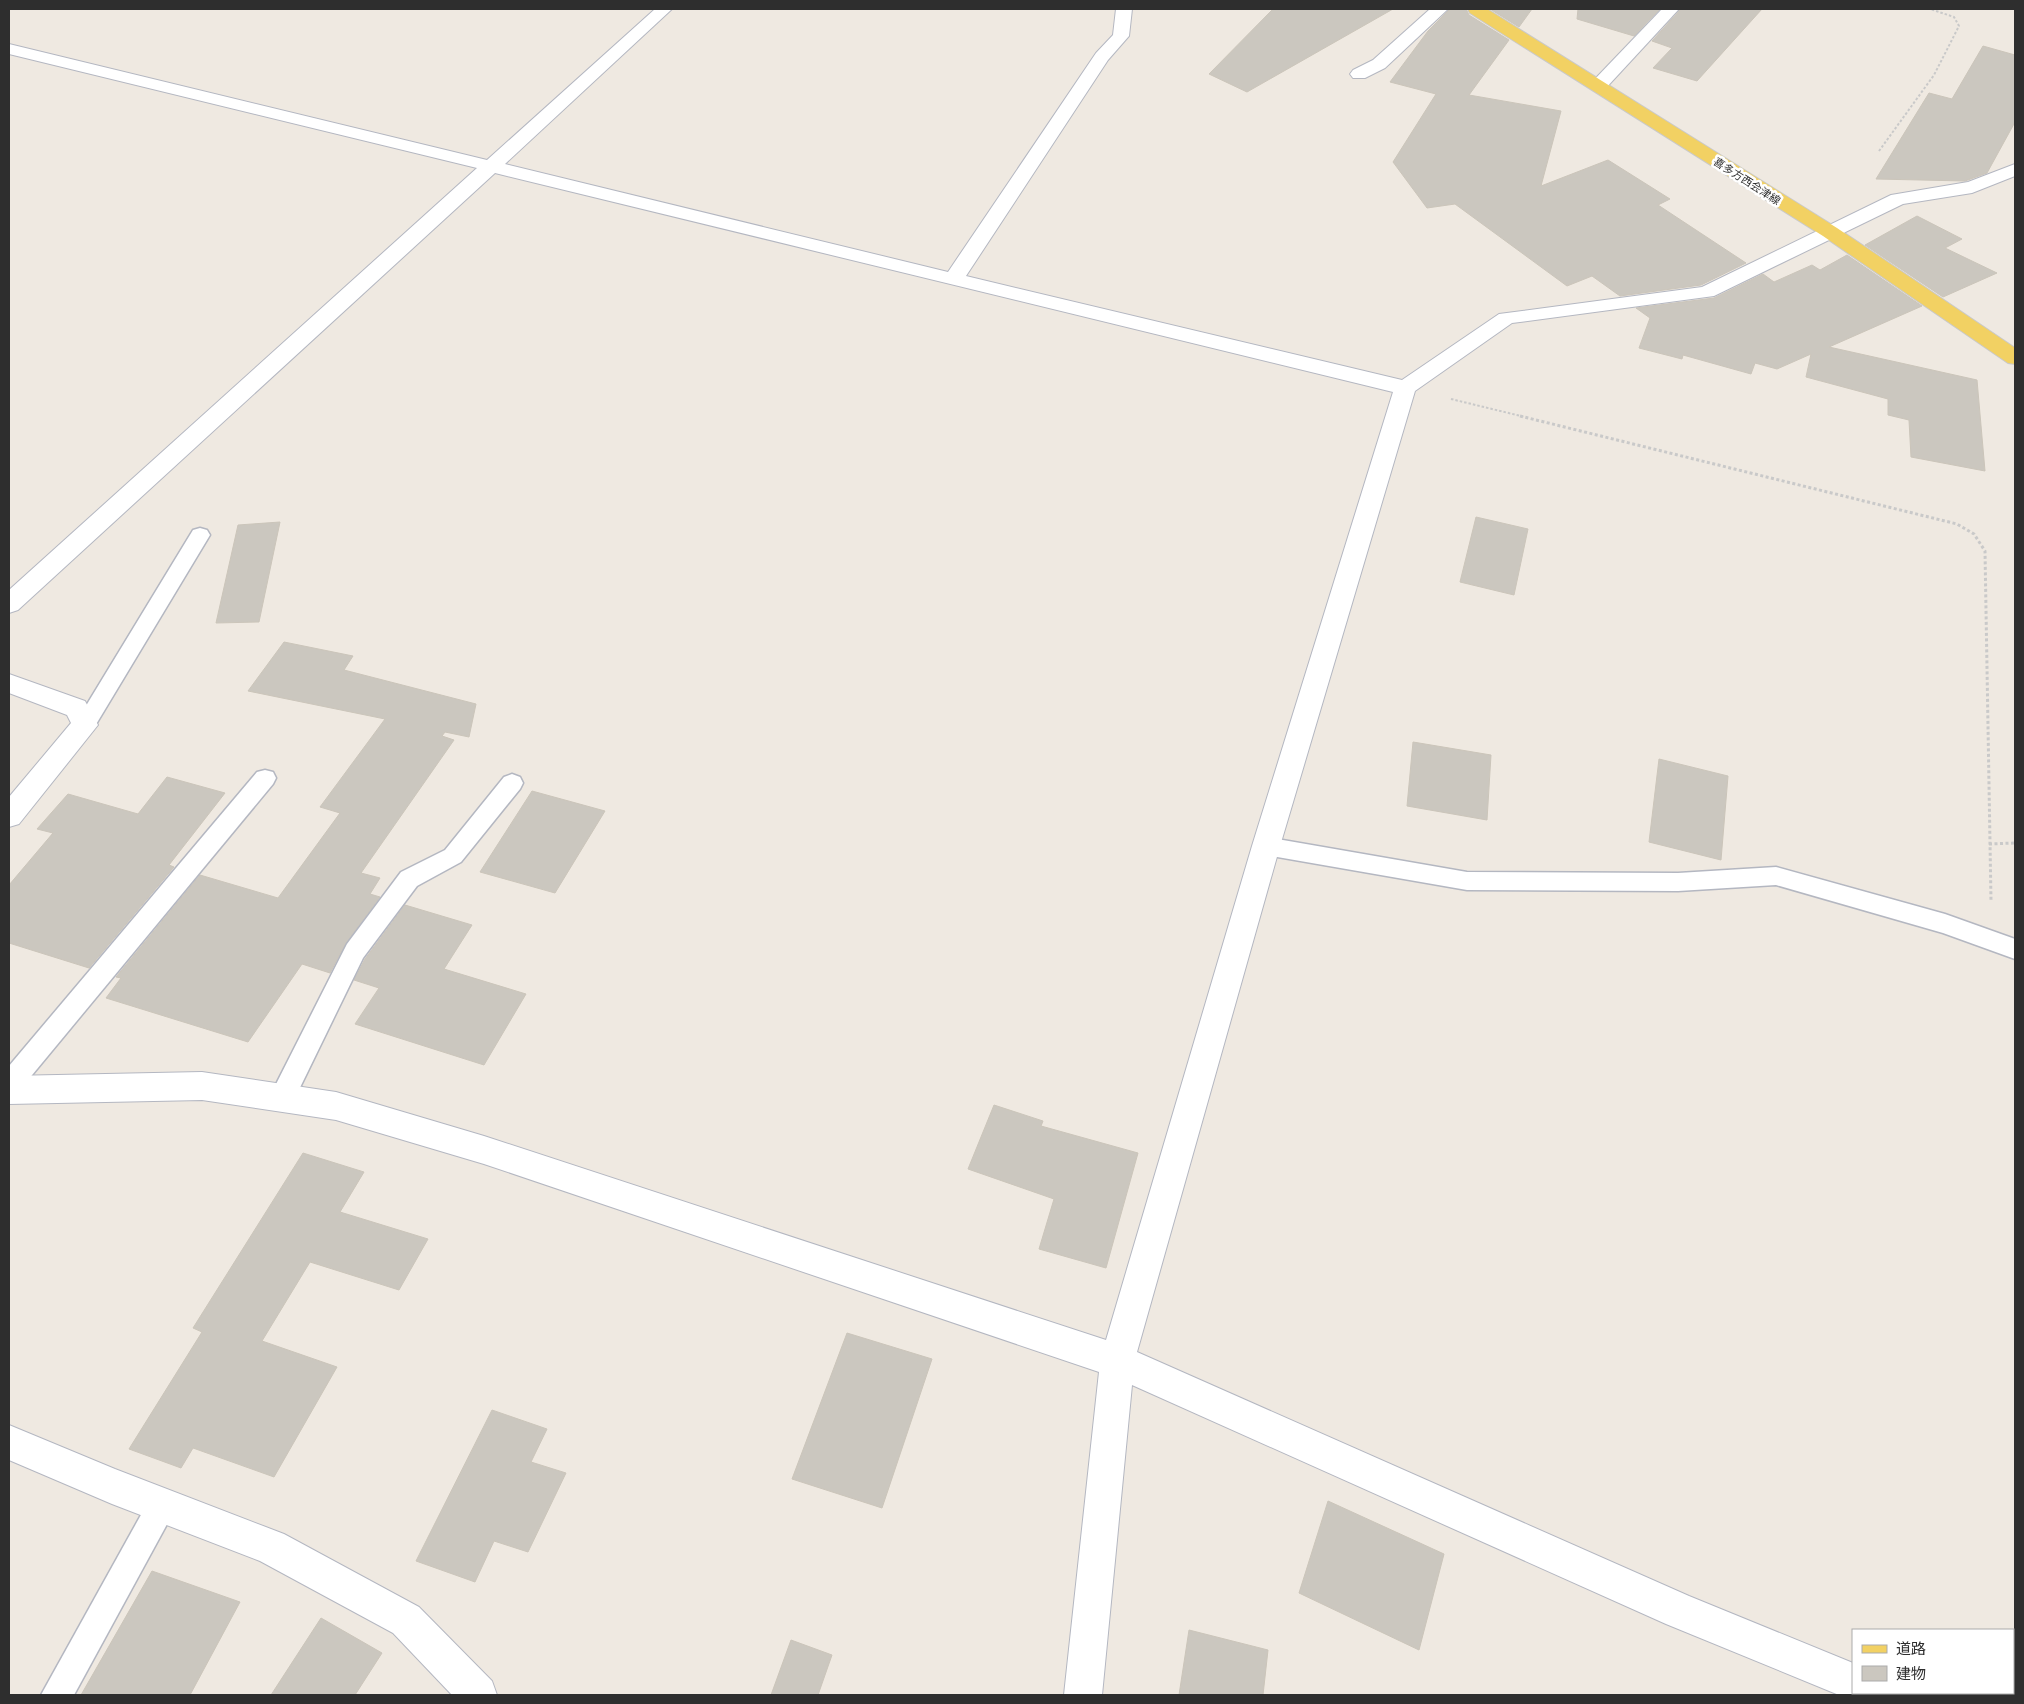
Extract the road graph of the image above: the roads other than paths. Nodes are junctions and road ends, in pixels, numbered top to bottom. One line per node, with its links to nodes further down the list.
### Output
1 (664, 9): 9 (street)
2 (1124, 9): 12 (street)
3 (1440, 9): 7 (street)
4 (1476, 9): 8 (main road, 喜多方西会津線)
5 (1671, 9): 8 (street)
6 (9, 49): 9 (street)
7 (1359, 74)
8 (1599, 85): 11 (main road, 喜多方西会津線)
9 (492, 165): 12 (street); 16 (street)
10 (2015, 170): 11 (street)
11 (1830, 232): 13 (main road, 喜多方西会津線); 14 (street)
12 (953, 280): 14 (street)
13 (2015, 358)
14 (1405, 388): 22 (street)
15 (200, 536): 18 (lane)
16 (9, 604)
17 (9, 683): 18 (street)
18 (85, 725): 21 (street)
19 (265, 778): 24 (lane)
20 (512, 783): 26 (lane)
21 (9, 816)
22 (1266, 846): 23 (lane); 27 (street)
23 (2015, 950)
24 (9, 1084)
25 (9, 1090): 26 (street)
26 (282, 1098): 27 (street)
27 (1117, 1361): 30 (street); 33 (street)
28 (9, 1442): 29 (street)
29 (162, 1505): 31 (lane); 32 (street)
30 (1852, 1682)
31 (57, 1695)
32 (478, 1695)
33 (1083, 1695)

